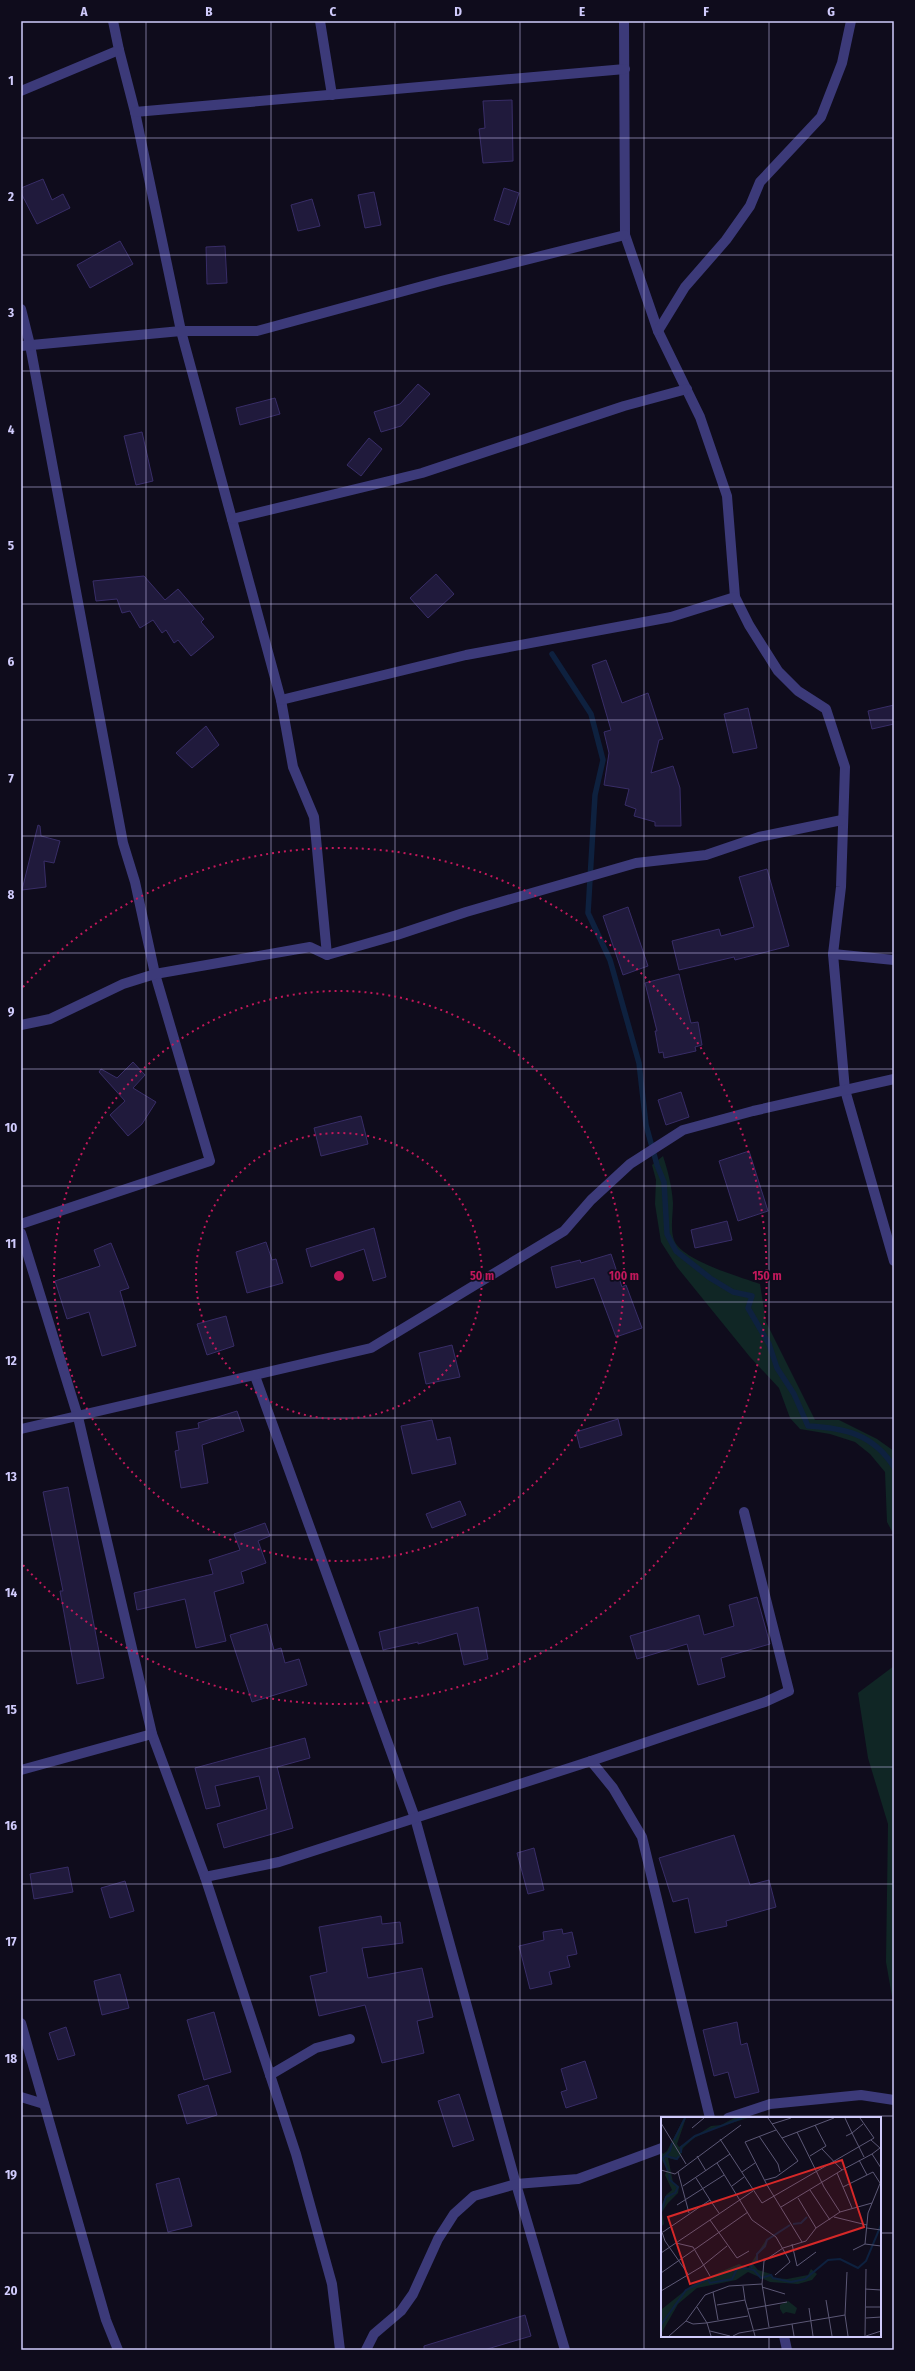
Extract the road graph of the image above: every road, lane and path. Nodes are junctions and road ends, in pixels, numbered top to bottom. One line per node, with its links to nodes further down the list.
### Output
1 (113, 21): 5 (street)
2 (320, 21): 8 (street)
3 (624, 21): 6 (street)
4 (851, 21): 13 (street)
5 (119, 50): 7 (street); 9 (street)
6 (625, 70): 8 (street); 10 (street)
7 (21, 92)
8 (332, 95): 9 (street)
9 (135, 112): 12 (street)
10 (625, 235): 12 (street); 13 (street)
11 (21, 309): 14 (street)
12 (181, 331): 14 (street); 16 (street)
13 (658, 331): 15 (street)
14 (26, 346): 23 (street)
15 (687, 389): 16 (street); 17 (street)
16 (232, 518): 18 (street)
17 (735, 597): 18 (street); 19 (street)
18 (281, 700): 21 (street)
19 (842, 820): 20 (street); 21 (street)
20 (833, 954): 22 (street); 26 (street)
21 (327, 955): 23 (street)
22 (894, 960)
23 (155, 974): 24 (street); 27 (street)
24 (21, 1025)
25 (894, 1079): 26 (street)
26 (844, 1090): 29 (street); 30 (street)
27 (21, 1224)
28 (21, 1233): 31 (street)
29 (894, 1261)
30 (254, 1376): 31 (street); 37 (street)
31 (78, 1417): 32 (street); 34 (street)
32 (21, 1429)
33 (744, 1512): 35 (street)
34 (152, 1734): 36 (street); 38 (street)
35 (591, 1761): 37 (street); 45 (street)
36 (21, 1770)
37 (415, 1818): 38 (street); 48 (street)
38 (205, 1877): 41 (street)
39 (21, 2023): 44 (street)
40 (350, 2039): 41 (street)
41 (270, 2075): 51 (street)
42 (21, 2097): 44 (street)
43 (894, 2100): 46 (street)
44 (44, 2104): 50 (street)
45 (710, 2117)
46 (731, 2117)
47 (661, 2148): 48 (street)
48 (516, 2184): 52 (street); 53 (street)
49 (784, 2337): 54 (street)
50 (118, 2350)
51 (340, 2350)
52 (366, 2350)
53 (565, 2350)
54 (787, 2350)

